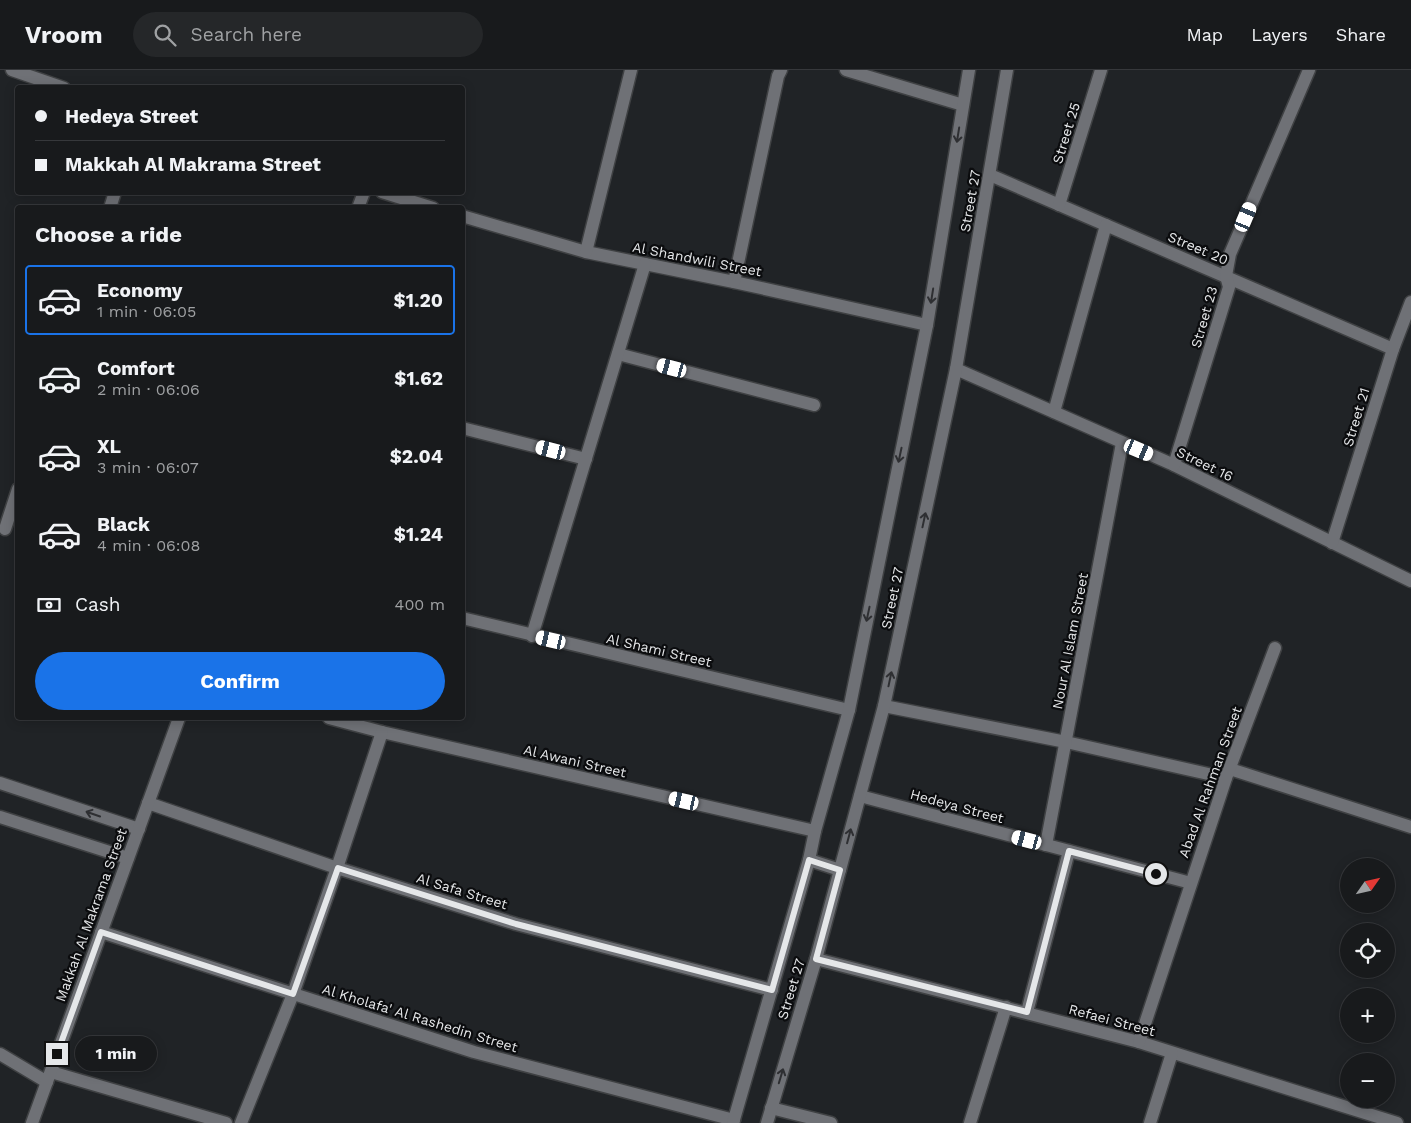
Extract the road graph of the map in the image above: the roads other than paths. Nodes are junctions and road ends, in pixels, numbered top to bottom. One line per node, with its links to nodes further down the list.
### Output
1 (12, 70): 9 (street)
2 (631, 70): 17 (street)
3 (780, 70): 20 (street)
4 (846, 70): 10 (street)
5 (969, 70): 10 (street, Street 27)
6 (1007, 70): 11 (street, Street 27)
7 (1101, 70): 14 (street, Street 25)
8 (1309, 70): 19 (street, Street 23)
9 (55, 85)
10 (963, 105): 22 (street, Street 27, one-way to 22)
11 (990, 175): 14 (street, Street 20); 25 (street, Street 27)
12 (392, 195): 13 (street)
13 (423, 205)
14 (1059, 205): 16 (street, Street 20)
15 (465, 217): 17 (street, Al Shandwili Street)
16 (1106, 225): 19 (street, Street 20); 27 (street)
17 (586, 252): 18 (street, Al Shandwili Street)
18 (646, 264): 20 (street, Al Shandwili Street); 24 (street)
19 (1226, 276): 23 (street, Street 20); 31 (street, Street 23)
20 (734, 282): 22 (street, Al Shandwili Street)
21 (1411, 302): 23 (street, Street 21)
22 (927, 325): 41 (street, Street 27, one-way to 41)
23 (1393, 348): 35 (street, Street 21)
24 (618, 354): 26 (street); 30 (street)
25 (956, 368): 27 (street, Street 16); 40 (street, Street 27, one-way to 25)
26 (814, 405)
27 (1054, 412): 29 (street, Street 16)
28 (465, 429): 30 (street)
29 (1122, 442): 31 (street, Street 16); 45 (street, Nour Al Islam Street)
30 (586, 459): 38 (street)
31 (1174, 465): 35 (street, Street 16)
32 (15, 496): 33 (street)
33 (2, 528): 34 (street)
34 (15, 532)
35 (1332, 543): 36 (street, Street 16)
36 (1411, 582)
37 (465, 619): 38 (street, Al Shami Street)
38 (532, 636): 41 (street, Al Shami Street)
39 (1275, 648): 46 (street, Abad Al Rahman Street)
40 (884, 706): 45 (street); 48 (street, Street 27)
41 (848, 710): 53 (street, Street 27)
42 (178, 720): 49 (street, Makkah Al Makrama Street)
43 (337, 720): 44 (street, Al Awani Street)
44 (382, 732): 53 (street, Al Awani Street); 58 (street)
45 (1066, 742): 46 (street); 54 (street, Nour Al Islam Street)
46 (1228, 773): 51 (street); 60 (street, Abad Al Rahman Street)
47 (0, 783): 52 (street, one-way to 47)
48 (860, 796): 54 (street, Hedeya Street); 59 (street, Street 27, one-way to 48)
49 (148, 803): 52 (street, Makkah Al Makrama Street); 58 (street, Al Safa Street)
50 (0, 817): 56 (street)
51 (1411, 827)
52 (139, 829): 56 (street, Makkah Al Makrama Street)
53 (815, 831): 57 (street, Street 27)
54 (1046, 845): 55 (street, Hedeya Street)
55 (1069, 851): 60 (street, Hedeya Street); 66 (street)
56 (128, 858): 61 (street, Makkah Al Makrama Street)
57 (809, 860): 59 (street); 63 (street, Street 27)
58 (338, 868): 63 (street, Al Safa Street); 64 (street)
59 (840, 870): 62 (street, Street 27)
60 (1191, 883): 67 (street, Abad Al Rahman Street)
61 (101, 932): 64 (street, Al Kholafa' Al Rashedin Street); 70 (street, Makkah Al Makrama Street)
62 (816, 959): 65 (street, Refaei Street); 71 (street, Street 27, one-way to 62)
63 (772, 990): 72 (street, Street 27)
64 (293, 994): 72 (street, Al Kholafa' Al Rashedin Street); 75 (street)
65 (1006, 1007): 66 (street, Refaei Street); 78 (street)
66 (1027, 1012): 67 (street, Refaei Street)
67 (1139, 1042): 68 (street, Refaei Street)
68 (1172, 1053): 79 (street); 80 (street, Refaei Street)
69 (0, 1054): 70 (street)
70 (49, 1077): 73 (street, Makkah Al Makrama Street); 74 (street)
71 (771, 1108): 76 (street, Street 27); 77 (street)
72 (734, 1121)
73 (32, 1123)
74 (226, 1123)
75 (241, 1123)
76 (766, 1123)
77 (831, 1123)
78 (970, 1123)
79 (1150, 1123)
80 (1397, 1123)

